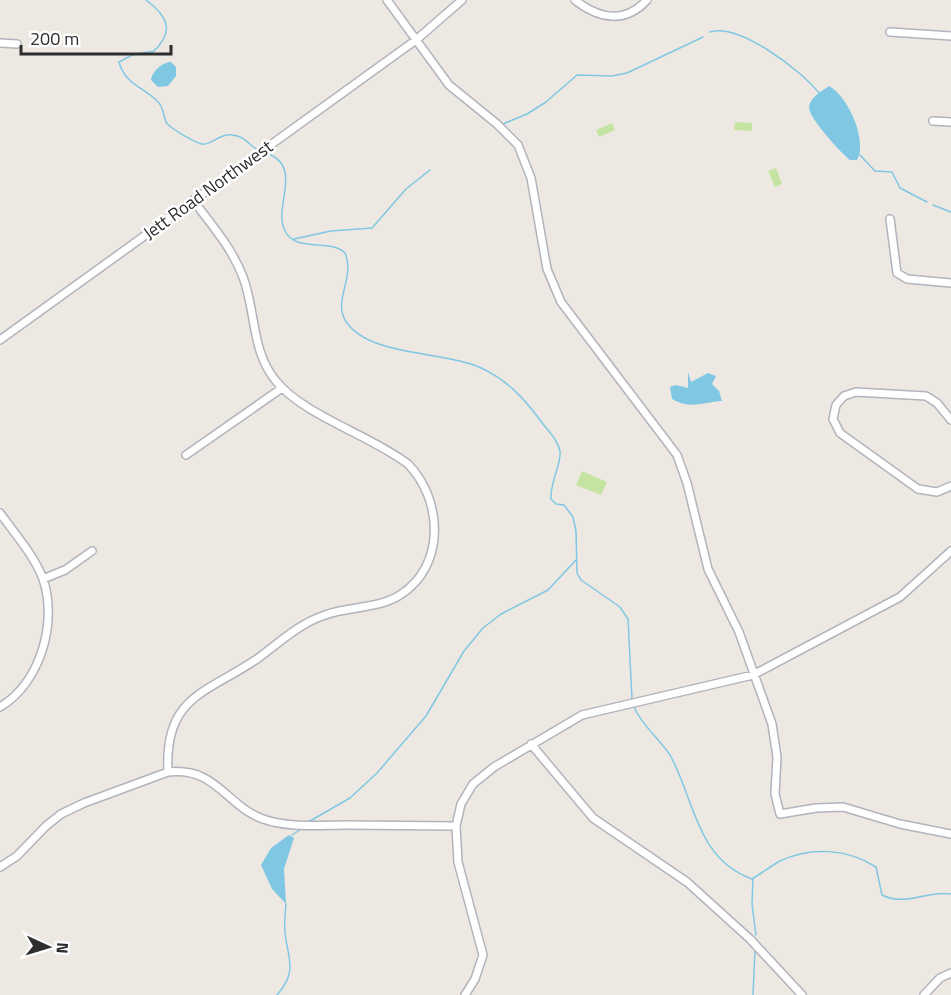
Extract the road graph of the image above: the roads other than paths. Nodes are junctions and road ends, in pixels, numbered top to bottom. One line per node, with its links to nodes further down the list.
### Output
1 (387, 0): 7 (street)
2 (462, 0): 7 (street, Jett Road Northwest)
3 (575, 0): 4 (street)
4 (647, 0)
5 (890, 32): 6 (street)
6 (951, 36)
7 (416, 40): 12 (street, Jett Road Northwest); 24 (street)
8 (0, 44): 9 (street)
9 (17, 44)
10 (933, 121): 11 (street)
11 (951, 122)
12 (193, 200): 15 (street, Jett Road Northwest); 16 (street)
13 (890, 219): 14 (street)
14 (951, 283)
15 (0, 340)
16 (282, 388): 18 (street); 27 (street)
17 (951, 420): 19 (street)
18 (186, 455)
19 (951, 486)
20 (0, 513): 23 (street)
21 (92, 551): 23 (street)
22 (951, 551): 24 (street)
23 (43, 579): 25 (street)
24 (753, 675): 26 (street); 29 (street)
25 (0, 707)
26 (531, 744): 28 (street); 33 (street)
27 (168, 772): 28 (street); 30 (street)
28 (456, 826): 32 (street)
29 (951, 834)
30 (0, 867)
31 (951, 973): 34 (street)
32 (465, 995)
33 (802, 995)
34 (924, 995)

